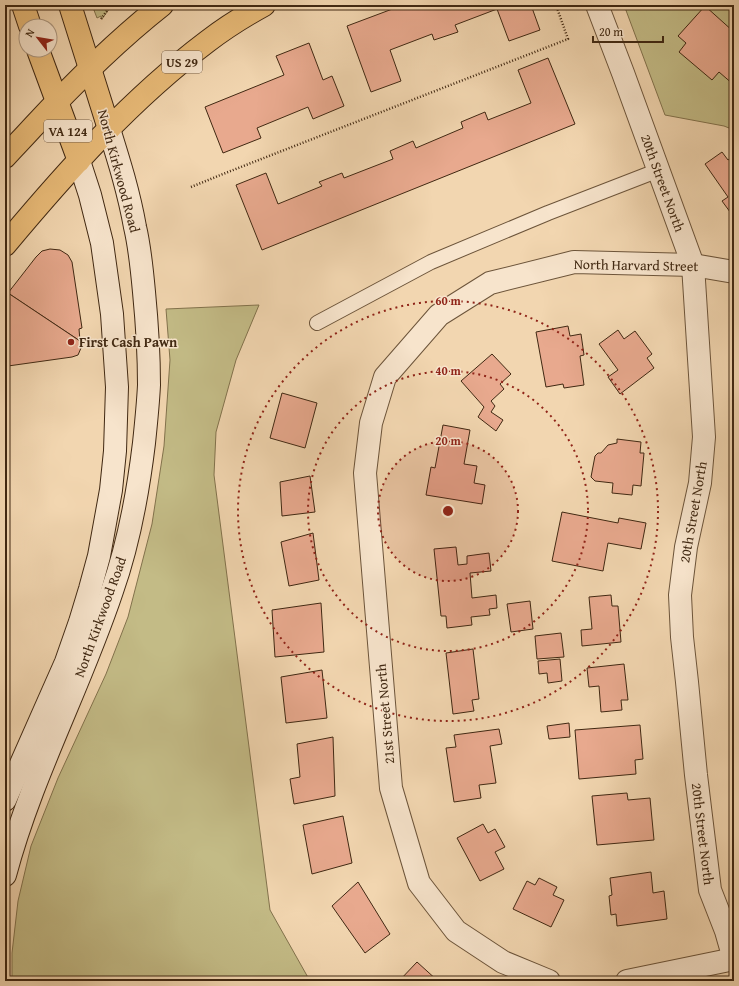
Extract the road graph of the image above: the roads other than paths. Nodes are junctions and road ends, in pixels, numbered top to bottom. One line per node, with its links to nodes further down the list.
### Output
1 (23, 5): 6 (main road)
2 (70, 5): 8 (main road, VA 124)
3 (162, 5): 8 (main road)
4 (264, 5): 10 (main road, US 29)
5 (598, 5): 13 (street, 20th Street North)
6 (27, 18)
7 (41, 58): 9 (main road, VA 124)
8 (90, 68): 9 (main road); 10 (main road, North Kirkwood Road / VA 124)
9 (57, 101): 11 (main road); 12 (main road, VA 124)
10 (109, 129): 12 (main road, US 29); 20 (street, North Kirkwood Road)
11 (5, 157)
12 (78, 162): 14 (main road, US 29); 19 (street, North Kirkwood Road)
13 (659, 170): 15 (street, 20th Street North); 17 (lane)
14 (5, 245)
15 (694, 265): 16 (street, North Harvard Street); 18 (street, North Harvard Street); 21 (street, 20th Street North)
16 (734, 272)
17 (317, 323)
18 (385, 377): 22 (street, 21st Street North)
19 (5, 800)
20 (5, 875)
21 (734, 959): 23 (street)
22 (549, 981)
23 (627, 981)

